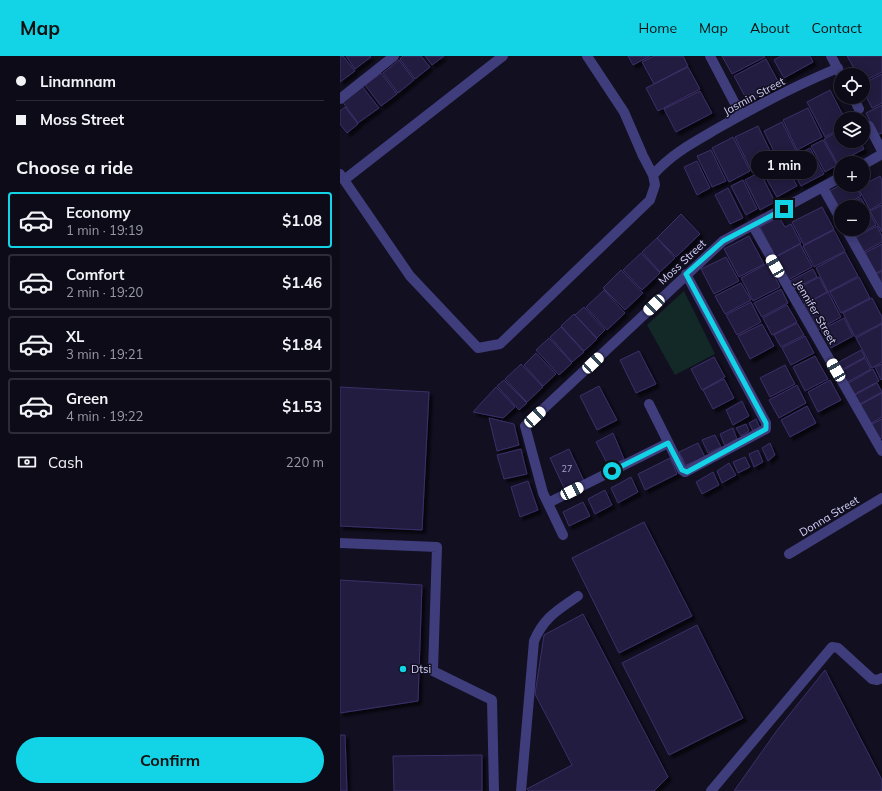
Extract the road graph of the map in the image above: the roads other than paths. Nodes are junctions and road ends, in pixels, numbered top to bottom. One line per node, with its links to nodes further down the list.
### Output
1 (394, 56): 8 (street)
2 (503, 56): 16 (street)
3 (587, 56): 15 (street)
4 (710, 56): 11 (street)
5 (831, 56): 6 (street)
6 (838, 68)
7 (834, 73): 11 (street, Jasmin Street)
8 (340, 99)
9 (856, 104): 10 (street)
10 (859, 109)
11 (741, 115): 15 (street, Jasmin Street)
12 (870, 128): 13 (street)
13 (882, 152): 14 (street)
14 (870, 160)
15 (654, 175): 16 (street)
16 (342, 177)
17 (834, 182): 18 (street, Moss Street)
18 (823, 188): 19 (street); 20 (street, Moss Street)
19 (834, 208)
20 (753, 226): 22 (street, Moss Street); 26 (street, Jennifer Street)
21 (850, 236): 23 (street)
22 (686, 274): 25 (street); 28 (street, Moss Street)
23 (882, 293)
24 (649, 404): 25 (street)
25 (668, 443): 28 (street)
26 (882, 451)
27 (882, 498): 31 (street, Donna Street)
28 (548, 503): 29 (street)
29 (563, 534)
30 (340, 543): 34 (street)
31 (789, 554)
32 (578, 596): 35 (street)
33 (882, 678): 36 (street)
34 (494, 791)
35 (521, 791)
36 (711, 791)

